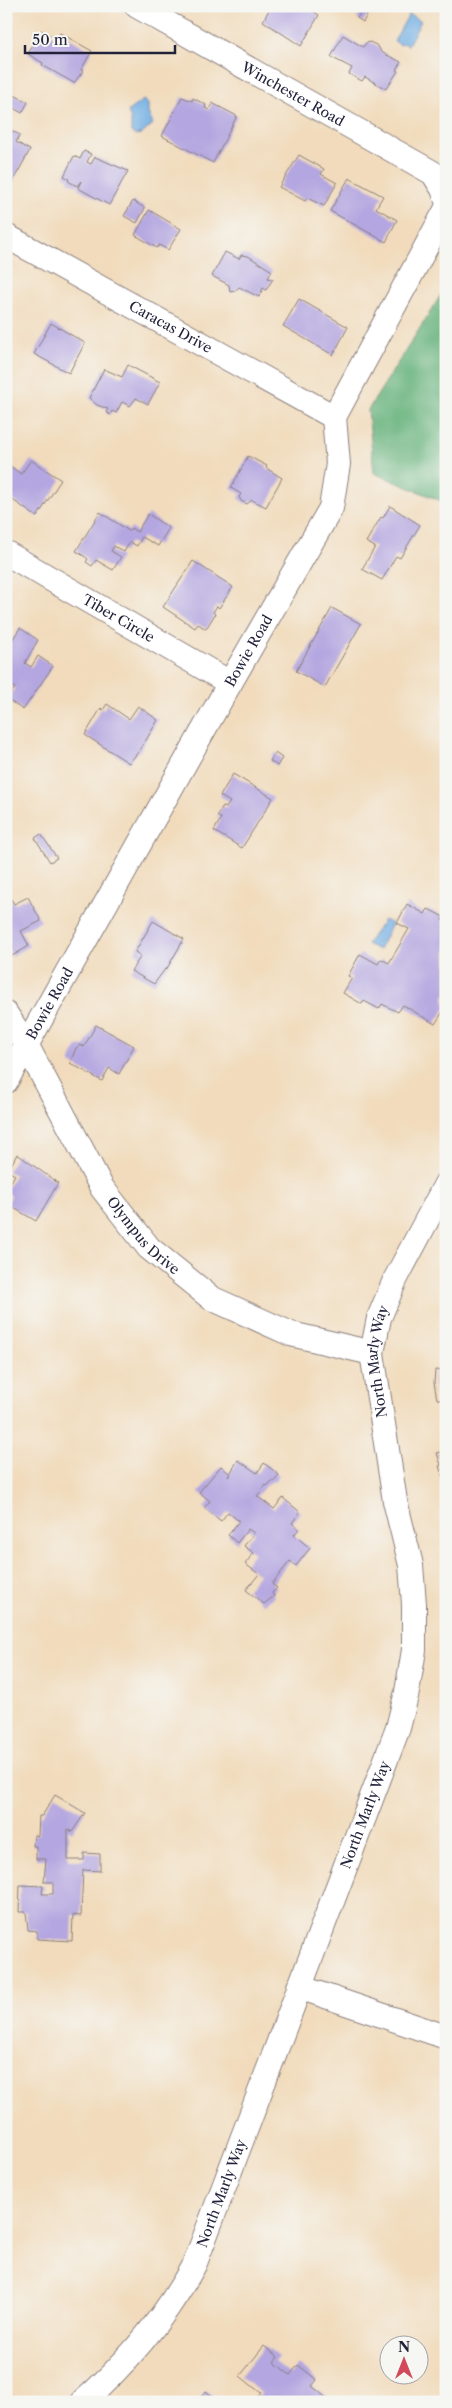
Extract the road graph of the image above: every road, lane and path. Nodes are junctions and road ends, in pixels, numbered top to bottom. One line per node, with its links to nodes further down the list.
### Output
1 (136, 6): 2 (street, Winchester Road)
2 (445, 199): 4 (street)
3 (6, 236): 4 (street, Caracas Drive)
4 (334, 417): 6 (street, Bowie Road)
5 (6, 553): 6 (street, Tiber Circle)
6 (230, 683): 8 (street, Bowie Road)
7 (6, 1014): 8 (street, Olympus Drive)
8 (27, 1046): 9 (street, Bowie Road); 11 (street, Olympus Drive)
9 (6, 1081)
10 (446, 1184): 11 (street, North Marly Way)
11 (372, 1353): 12 (street, North Marly Way)
12 (299, 1988): 13 (street); 14 (street, North Marly Way)
13 (446, 2037)
14 (84, 2402)

